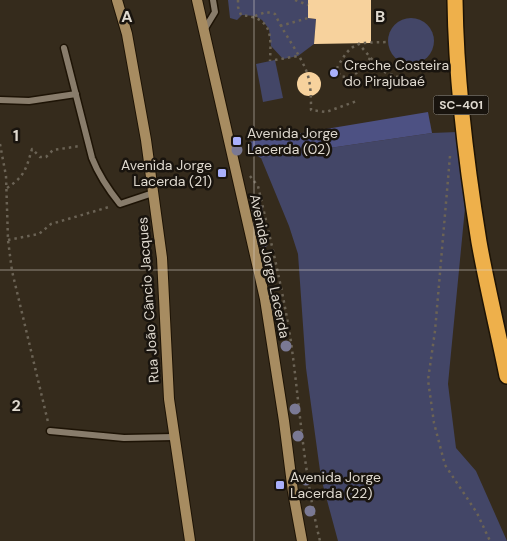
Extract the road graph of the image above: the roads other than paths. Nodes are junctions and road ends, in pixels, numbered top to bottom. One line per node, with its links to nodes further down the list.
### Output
1 (117, 0): 9 (main road, Rua João Câncio Jacques)
2 (197, 0): 5 (main road, Avenida Jorge Lacerda)
3 (212, 0): 5 (lane)
4 (455, 0): 10 (highway, SC-401)
5 (204, 31): 14 (main road, Avenida Jorge Lacerda)
6 (64, 48): 7 (lane)
7 (76, 94): 8 (lane); 9 (lane)
8 (0, 100)
9 (153, 194): 12 (main road, Rua João Câncio Jacques)
10 (507, 376)
11 (50, 431): 12 (lane)
12 (174, 437): 13 (main road, Rua João Câncio Jacques)
13 (190, 541)
14 (302, 541)

